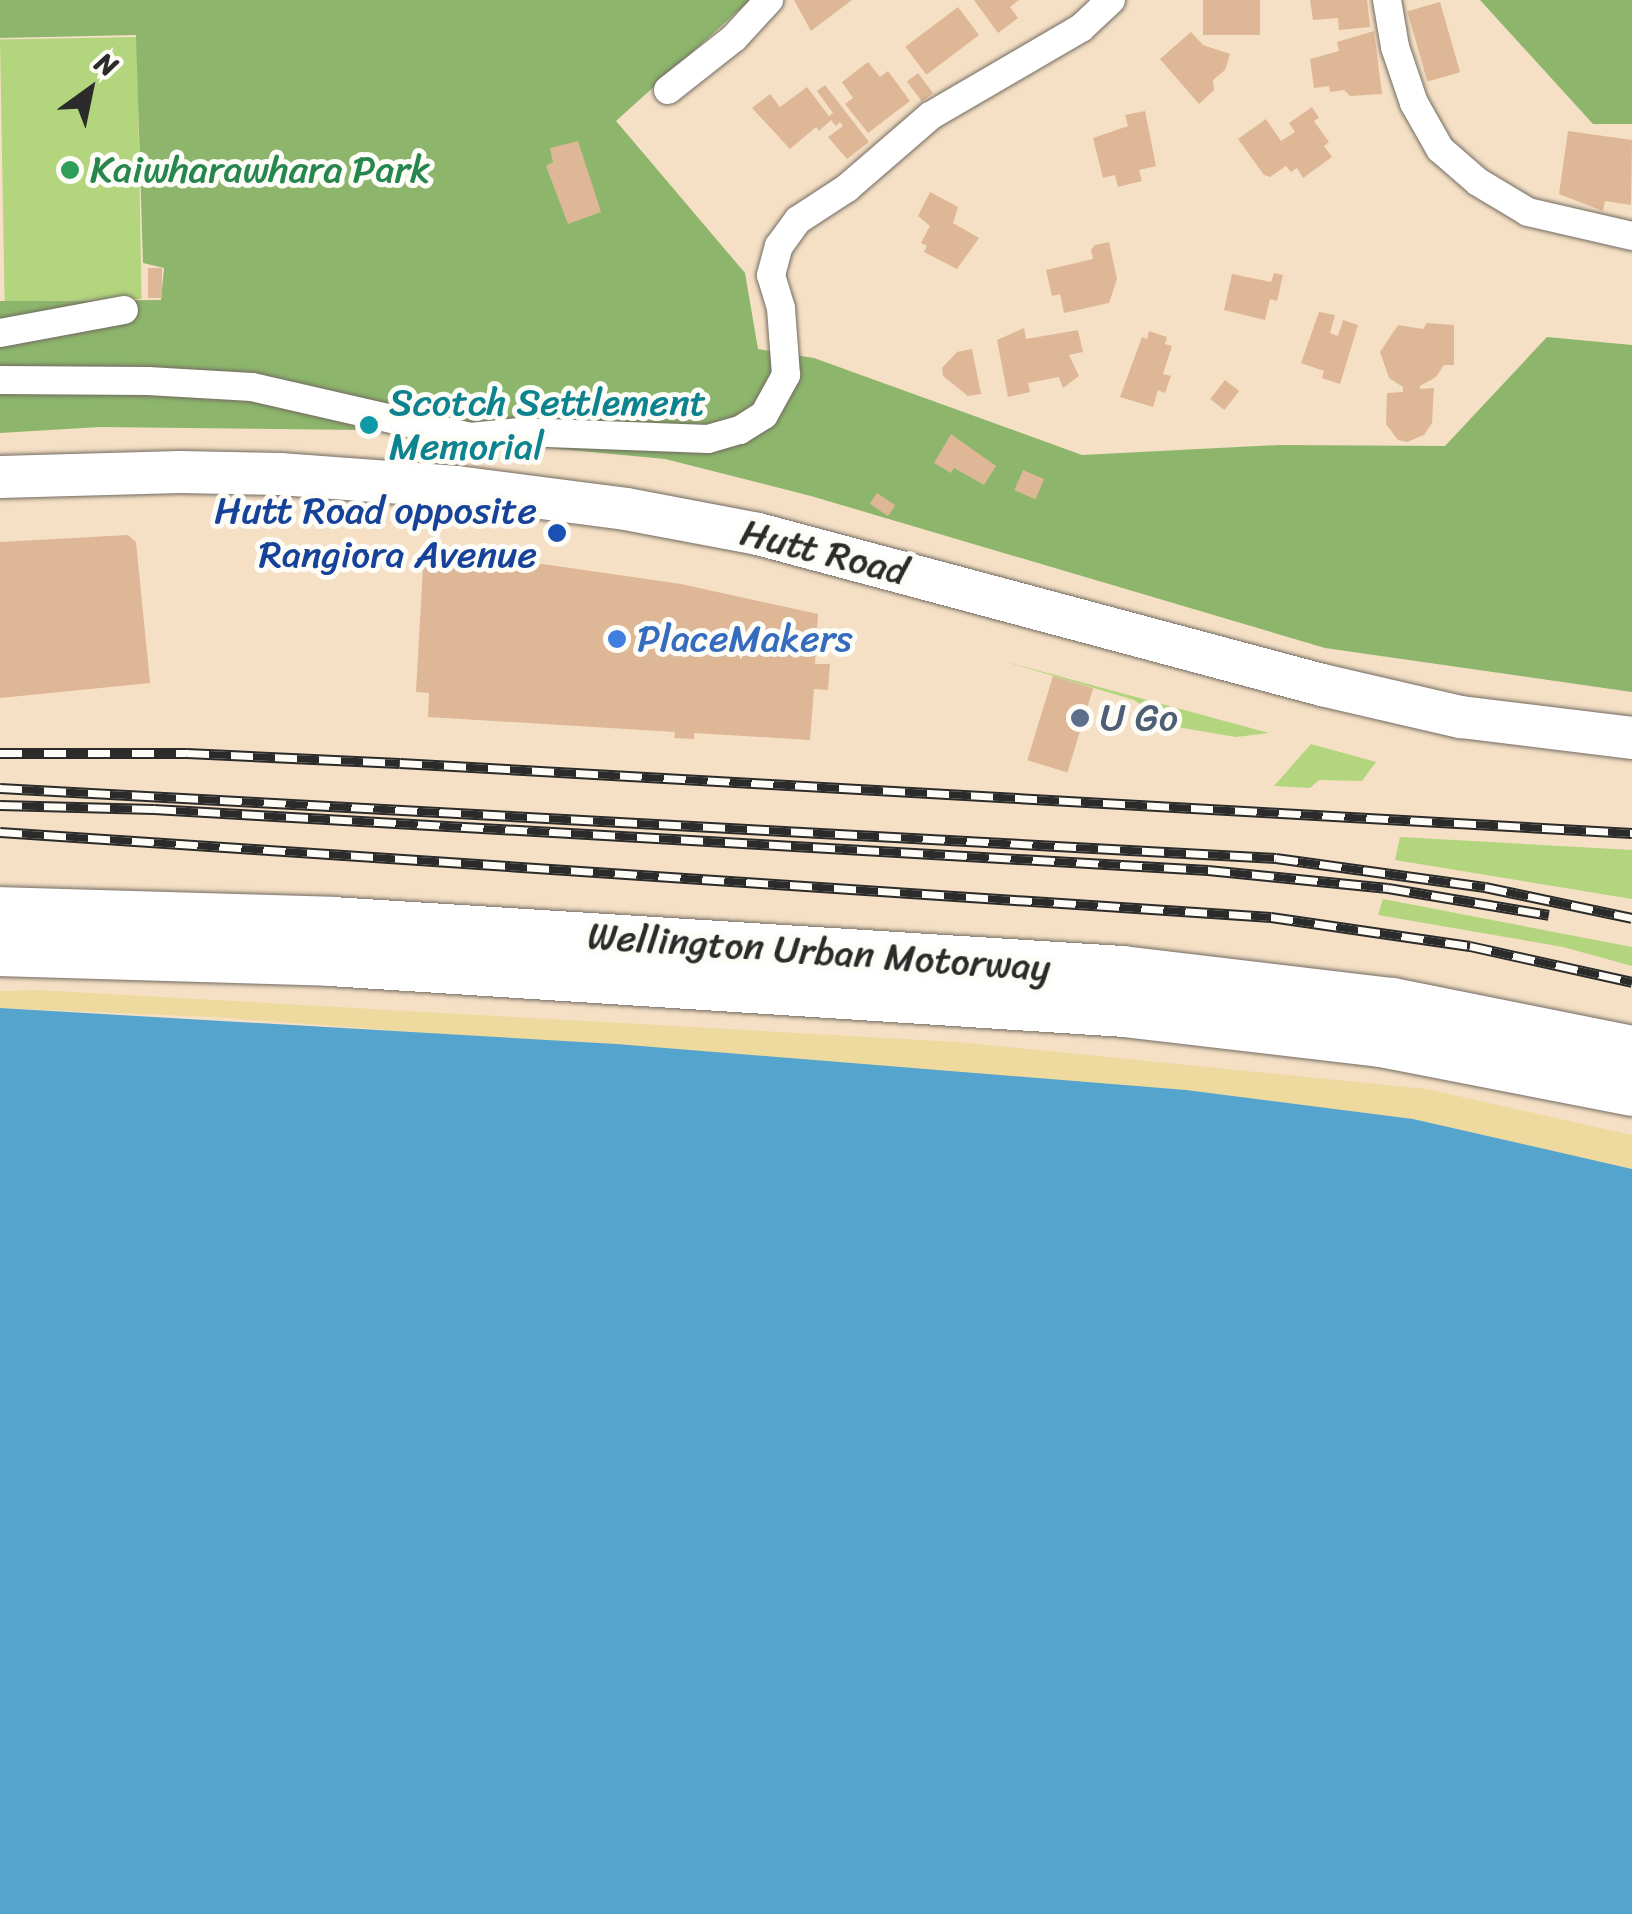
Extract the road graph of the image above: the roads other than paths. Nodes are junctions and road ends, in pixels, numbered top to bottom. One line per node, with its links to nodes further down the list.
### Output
1 (770, 0): 4 (street)
2 (1111, 0): 9 (street)
3 (1387, 0): 5 (street)
4 (668, 90)
5 (1632, 236)
6 (124, 310): 7 (street)
7 (0, 333)
8 (0, 380): 9 (street)
9 (470, 438): 11 (street)
10 (0, 478): 11 (main road, Hutt Road)
11 (456, 487): 12 (main road, Hutt Road)
12 (1632, 738)
13 (0, 912): 15 (highway, Wellington Urban Motorway)
14 (0, 951): 16 (highway, Wellington Urban Motorway)
15 (1632, 1052)
16 (1632, 1091)

